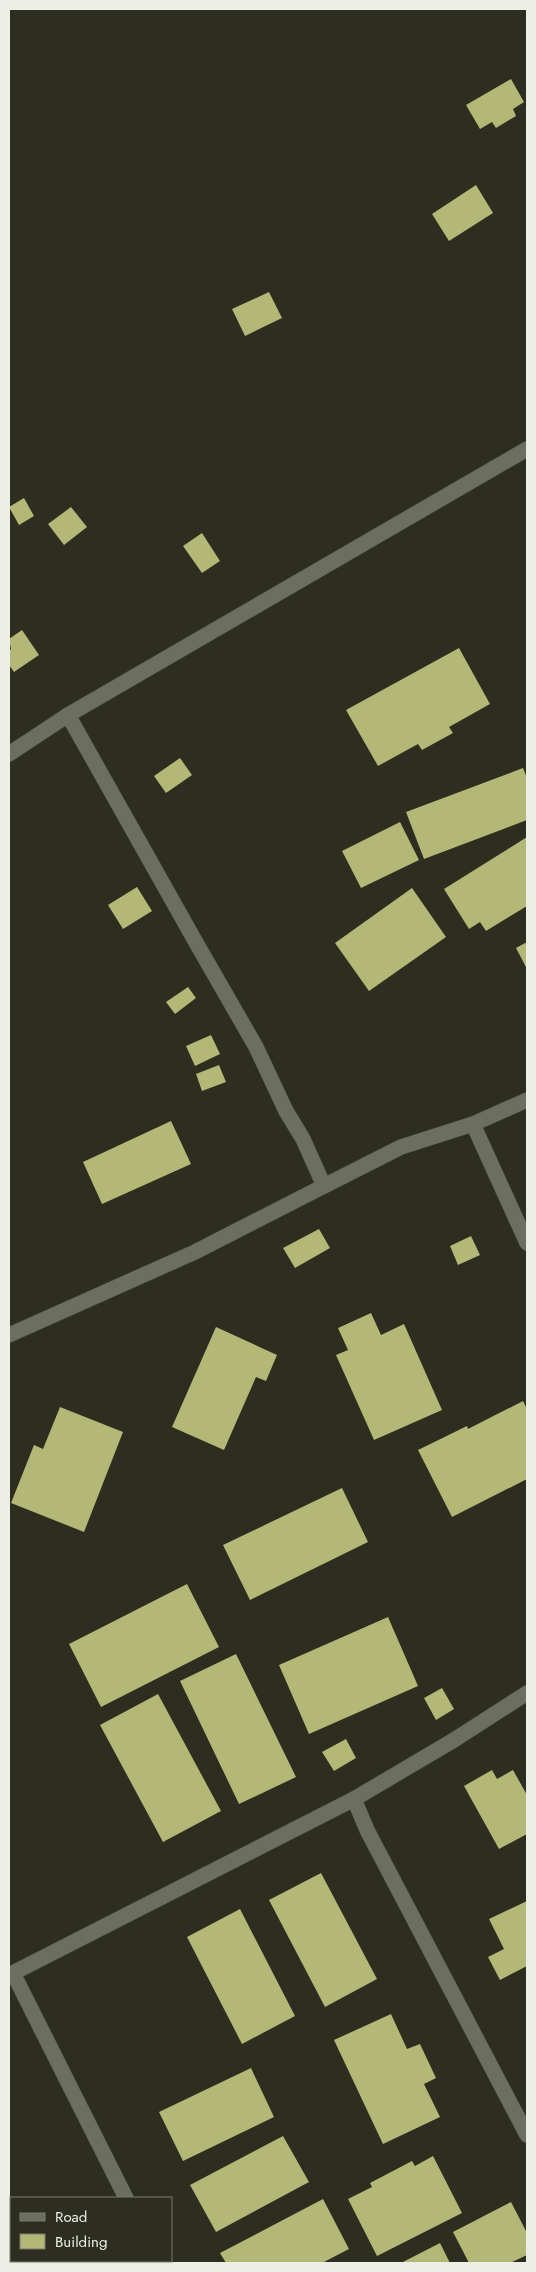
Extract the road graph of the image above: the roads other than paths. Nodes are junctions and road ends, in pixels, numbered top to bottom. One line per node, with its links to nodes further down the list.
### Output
1 (527, 449): 2 (street)
2 (68, 715): 3 (street); 6 (street)
3 (9, 754)
4 (527, 1100): 5 (street)
5 (473, 1124): 6 (street); 7 (street)
6 (324, 1186): 8 (street)
7 (527, 1243)
8 (9, 1335)
9 (527, 1693): 10 (street)
10 (354, 1799): 11 (street); 12 (street)
11 (11, 1974): 13 (street)
12 (527, 2135)
13 (125, 2197)

